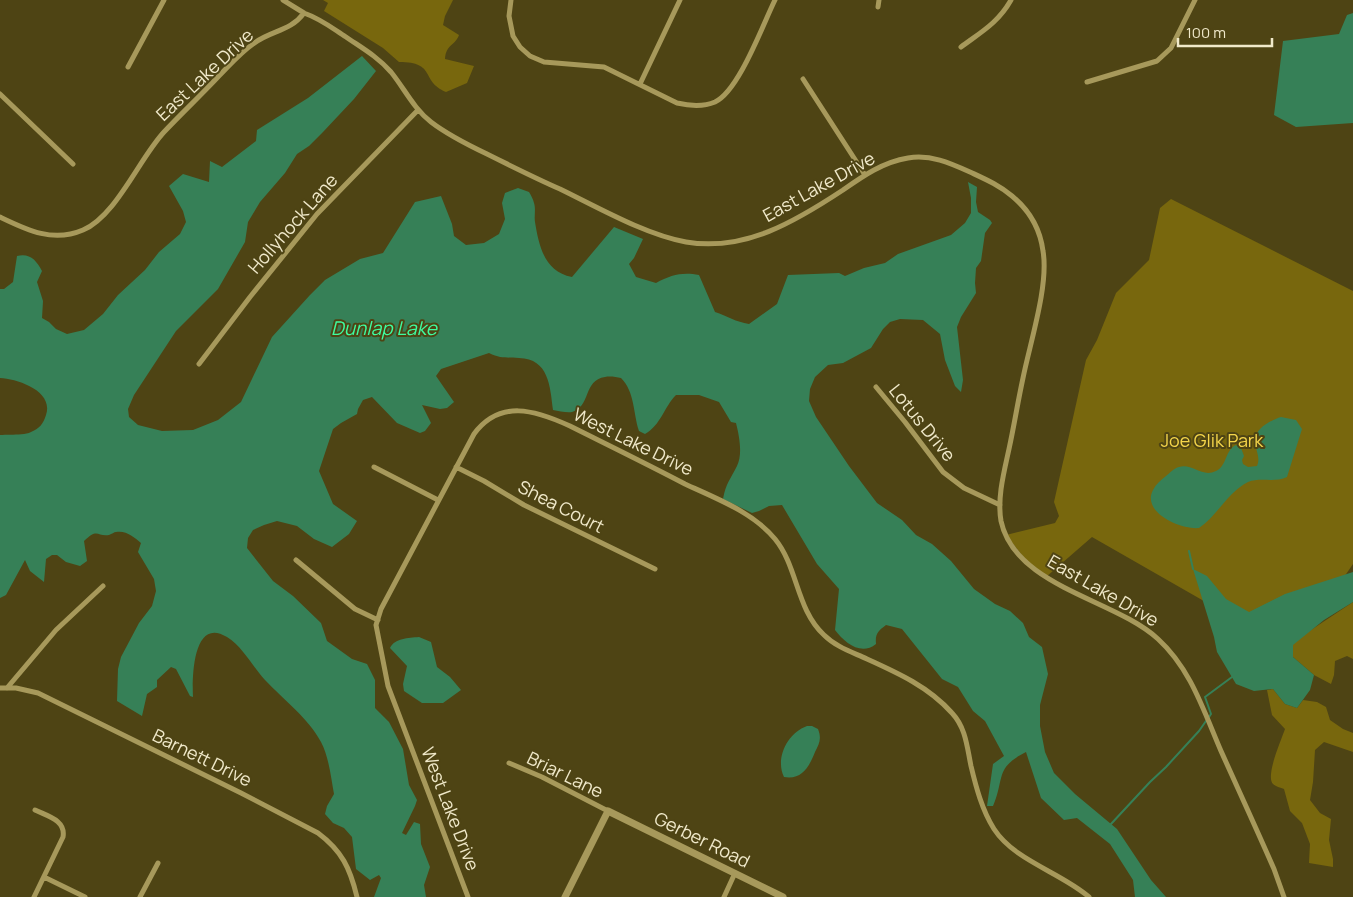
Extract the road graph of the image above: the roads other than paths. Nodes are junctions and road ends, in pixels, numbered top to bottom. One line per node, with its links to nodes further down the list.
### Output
1 (164, 0): 12 (street)
2 (284, 0): 10 (street)
3 (511, 0): 15 (street)
4 (680, 0): 15 (street)
5 (775, 0): 15 (street)
6 (879, 0): 9 (street)
7 (1011, 0): 11 (street)
8 (1195, 0): 14 (street)
9 (878, 7)
10 (304, 14): 17 (street, East Lake Drive); 20 (street, East Lake Drive)
11 (960, 47)
12 (128, 67)
13 (803, 79): 19 (street)
14 (1087, 82)
15 (640, 84)
16 (0, 94): 18 (street)
17 (418, 110): 19 (street, East Lake Drive); 21 (street, Hollyhock Lane)
18 (73, 164)
19 (865, 175): 26 (street, East Lake Drive)
20 (0, 217)
21 (199, 364)
22 (876, 387): 26 (street, Lotus Drive)
23 (374, 467): 25 (street)
24 (456, 467): 25 (street, West Lake Drive); 28 (street, Shea Court); 47 (street, West Lake Drive)
25 (438, 500): 30 (street, West Lake Drive)
26 (1000, 505): 48 (street, East Lake Drive)
27 (296, 560): 30 (street)
28 (655, 569)
29 (103, 586): 32 (street)
30 (378, 620): 43 (street, West Lake Drive)
31 (0, 688): 32 (street, Barnett Drive)
32 (7, 688): 42 (street, Barnett Drive)
33 (509, 763): 35 (street, Briar Lane)
34 (35, 810): 38 (street)
35 (608, 811): 37 (street, Gerber Road); 44 (street)
36 (158, 863): 41 (street)
37 (735, 873): 45 (street); 46 (street, Gerber Road)
38 (44, 877): 39 (street); 40 (street)
39 (34, 897)
40 (85, 897)
41 (140, 897)
42 (357, 897)
43 (468, 897)
44 (565, 897)
45 (724, 897)
46 (783, 897)
47 (1088, 897)
48 (1284, 897)

